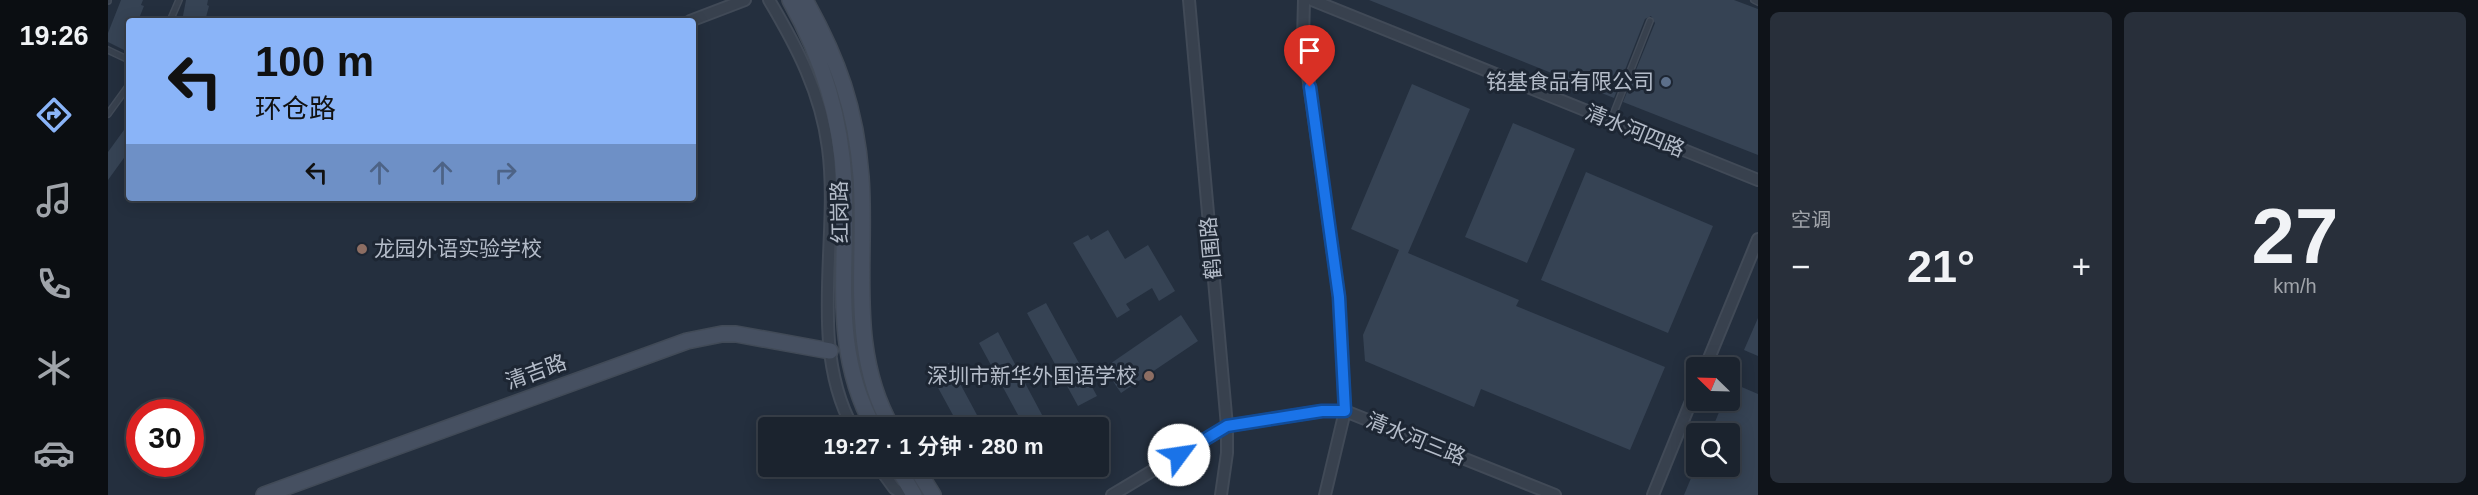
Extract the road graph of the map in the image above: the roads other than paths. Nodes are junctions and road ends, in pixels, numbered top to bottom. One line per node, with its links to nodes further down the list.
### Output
1 (179, 0): 11 (lane)
2 (745, 0): 12 (street)
3 (769, 0): 21 (street)
4 (790, 0): 26 (main road, 红岗路)
5 (805, 0): 27 (main road, 红岗路)
6 (1189, 0): 28 (street, 鹤围路)
7 (1304, 0): 23 (street)
8 (1312, 0): 18 (street, 清水河四路)
9 (1754, 0): 10 (lane)
10 (1758, 2)
11 (171, 18)
12 (696, 19)
13 (1650, 21): 18 (lane)
14 (108, 50): 15 (lane)
15 (126, 59)
16 (126, 89): 17 (lane)
17 (108, 114)
18 (1610, 122): 19 (street, 清水河四路)
19 (1758, 180)
20 (1758, 239): 22 (street)
21 (830, 351): 25 (street); 32 (main road, 清吉路)
22 (1710, 357)
23 (1345, 411): 28 (street, 清水河三路); 38 (street); 39 (street, 清水河三路)
24 (1687, 411): 40 (street)
25 (848, 417)
26 (869, 417)
27 (887, 417)
28 (1227, 426): 36 (street, 清水河三路); 37 (street, 鹤围路)
29 (886, 477): 33 (street)
30 (903, 477): 34 (main road)
31 (922, 477): 35 (main road)
32 (264, 495)
33 (904, 495)
34 (914, 495)
35 (933, 495)
36 (1112, 495)
37 (1221, 495)
38 (1325, 495)
39 (1555, 495)
40 (1653, 495)

